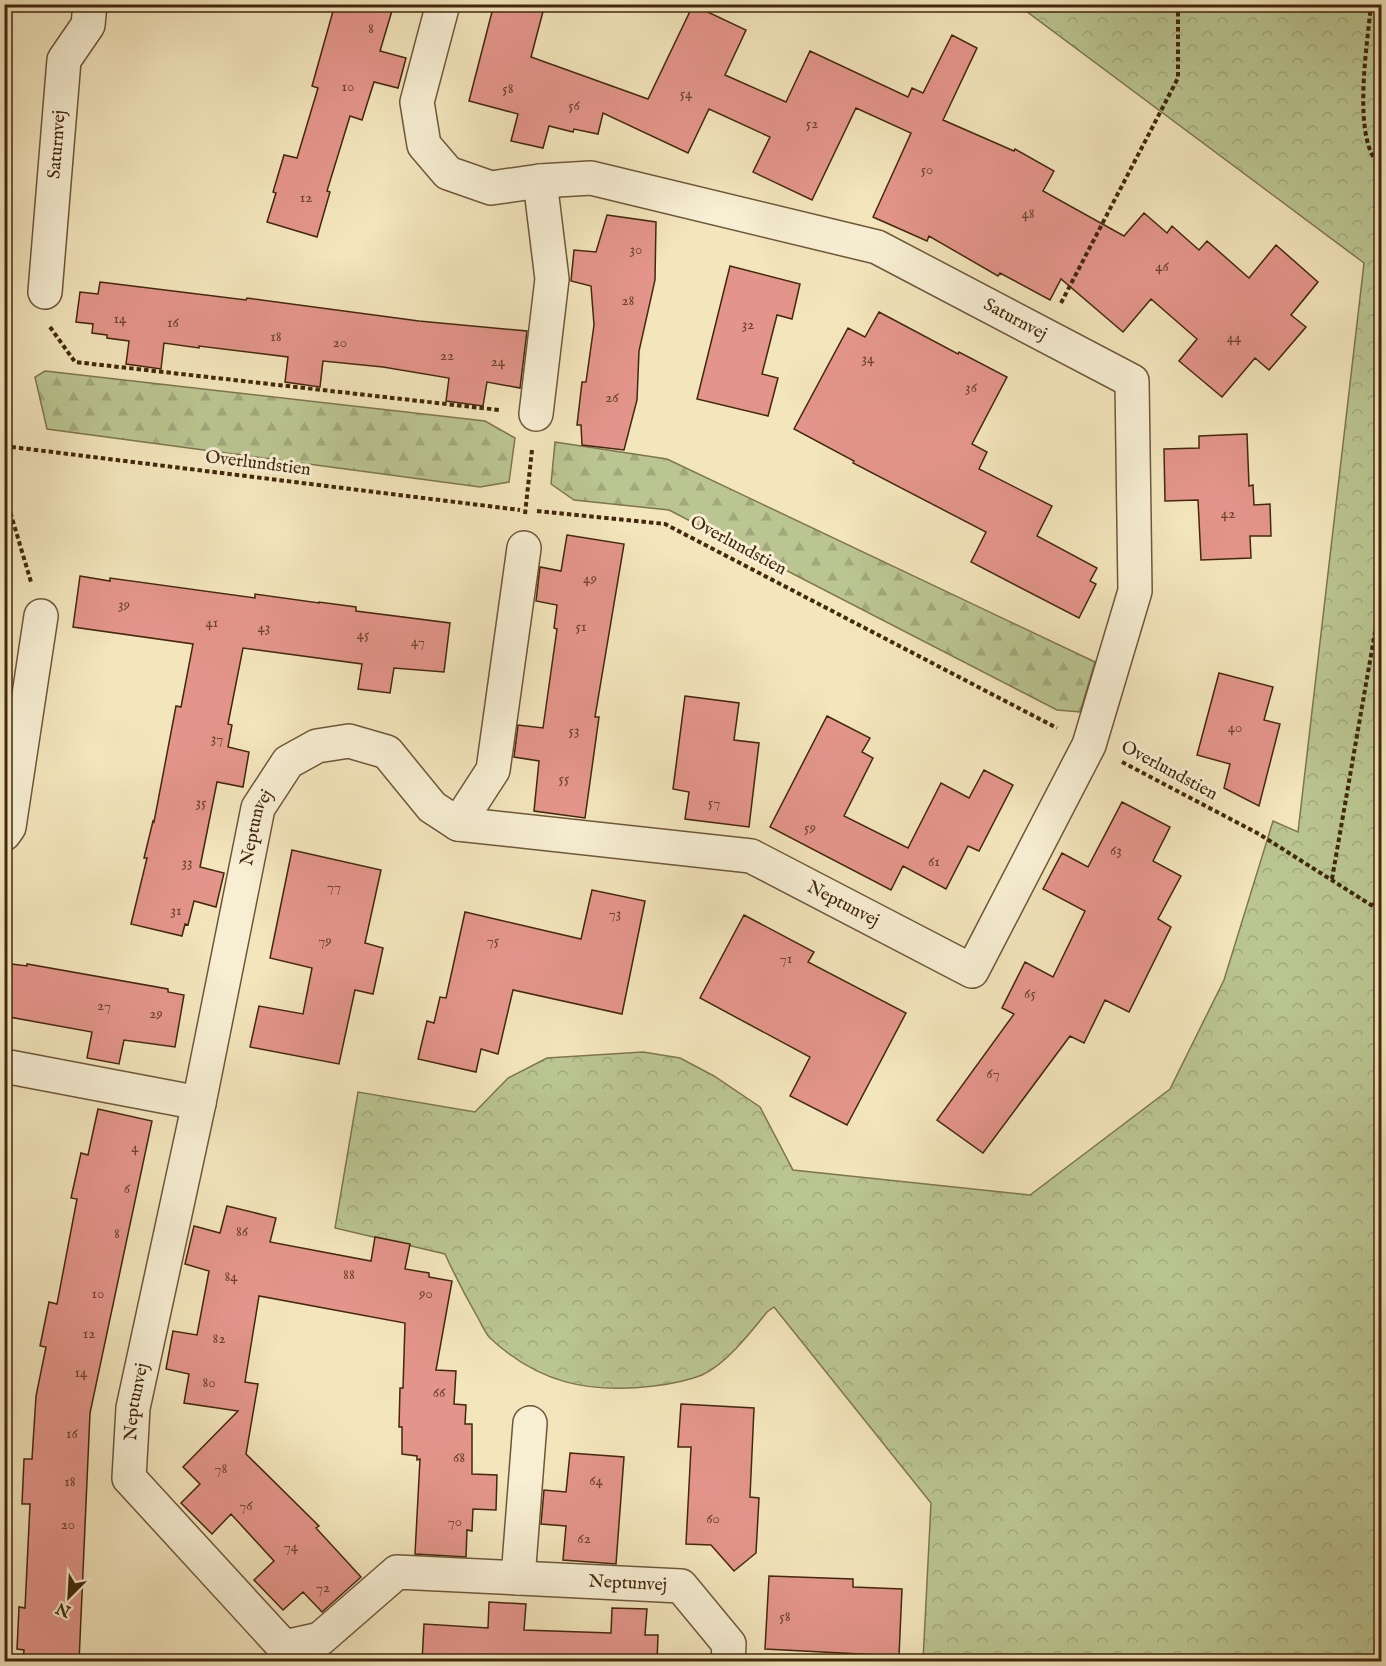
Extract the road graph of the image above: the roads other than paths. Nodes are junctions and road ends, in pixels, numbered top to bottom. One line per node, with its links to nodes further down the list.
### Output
1 (90, 4): 4 (street, Saturnvej)
2 (443, 4): 3 (street, Saturnvej)
3 (540, 181): 5 (street); 8 (street, Saturnvej)
4 (45, 292)
5 (536, 414)
6 (524, 548): 9 (street)
7 (41, 616): 10 (street)
8 (1089, 745): 9 (street, Neptunvej)
9 (458, 824): 12 (street, Neptunvej)
10 (4, 834)
11 (4, 1066): 12 (street)
12 (199, 1103): 15 (street, Neptunvej)
13 (530, 1423): 14 (street)
14 (518, 1578): 15 (street, Neptunvej); 16 (street, Neptunvej)
15 (283, 1654)
16 (728, 1662)

